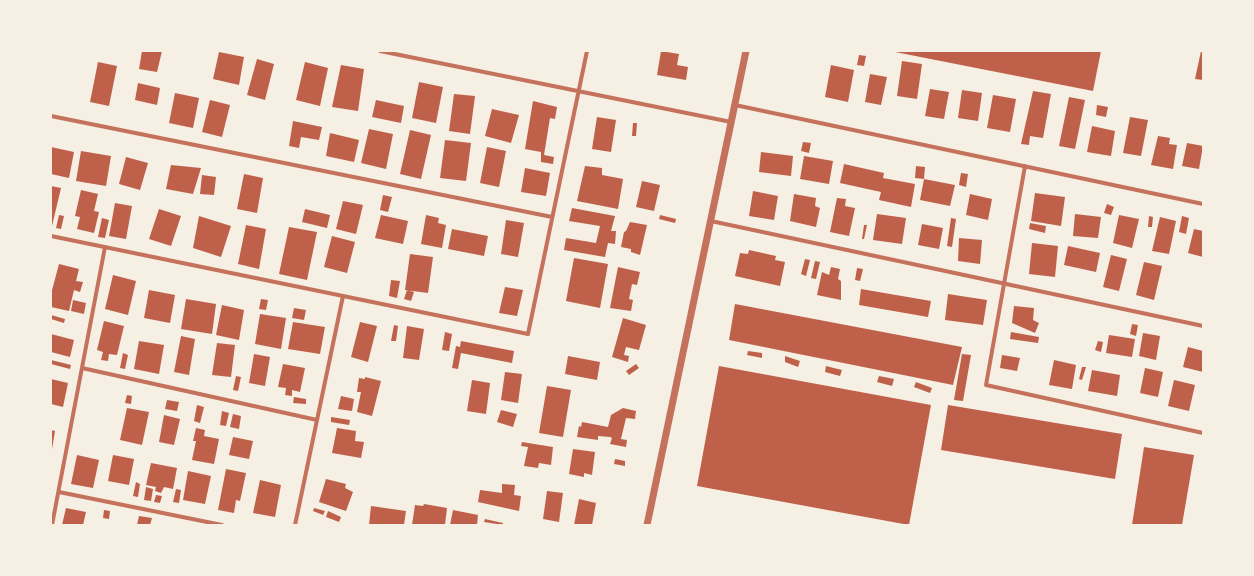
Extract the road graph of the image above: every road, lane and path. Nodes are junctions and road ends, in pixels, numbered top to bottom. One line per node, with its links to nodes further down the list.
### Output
1 (380, 51): 4 (street)
2 (587, 51): 4 (street)
3 (746, 51): 5 (street)
4 (579, 92): 7 (street); 10 (street)
5 (735, 105): 7 (street); 8 (street)
6 (51, 116): 10 (street)
7 (731, 122): 11 (street)
8 (1025, 166): 9 (street); 14 (street)
9 (1203, 204)
10 (552, 217): 15 (street)
11 (711, 221): 14 (street); 24 (street)
12 (51, 236): 13 (street)
13 (105, 247): 15 (street); 17 (street)
14 (1004, 283): 16 (street); 19 (street)
15 (343, 296): 18 (street)
16 (1203, 326)
17 (82, 368): 18 (street); 20 (street)
18 (317, 420): 23 (street)
19 (1203, 433)
20 (59, 492): 21 (street); 22 (street)
21 (52, 525)
22 (222, 525)
23 (295, 525)
24 (647, 525)

